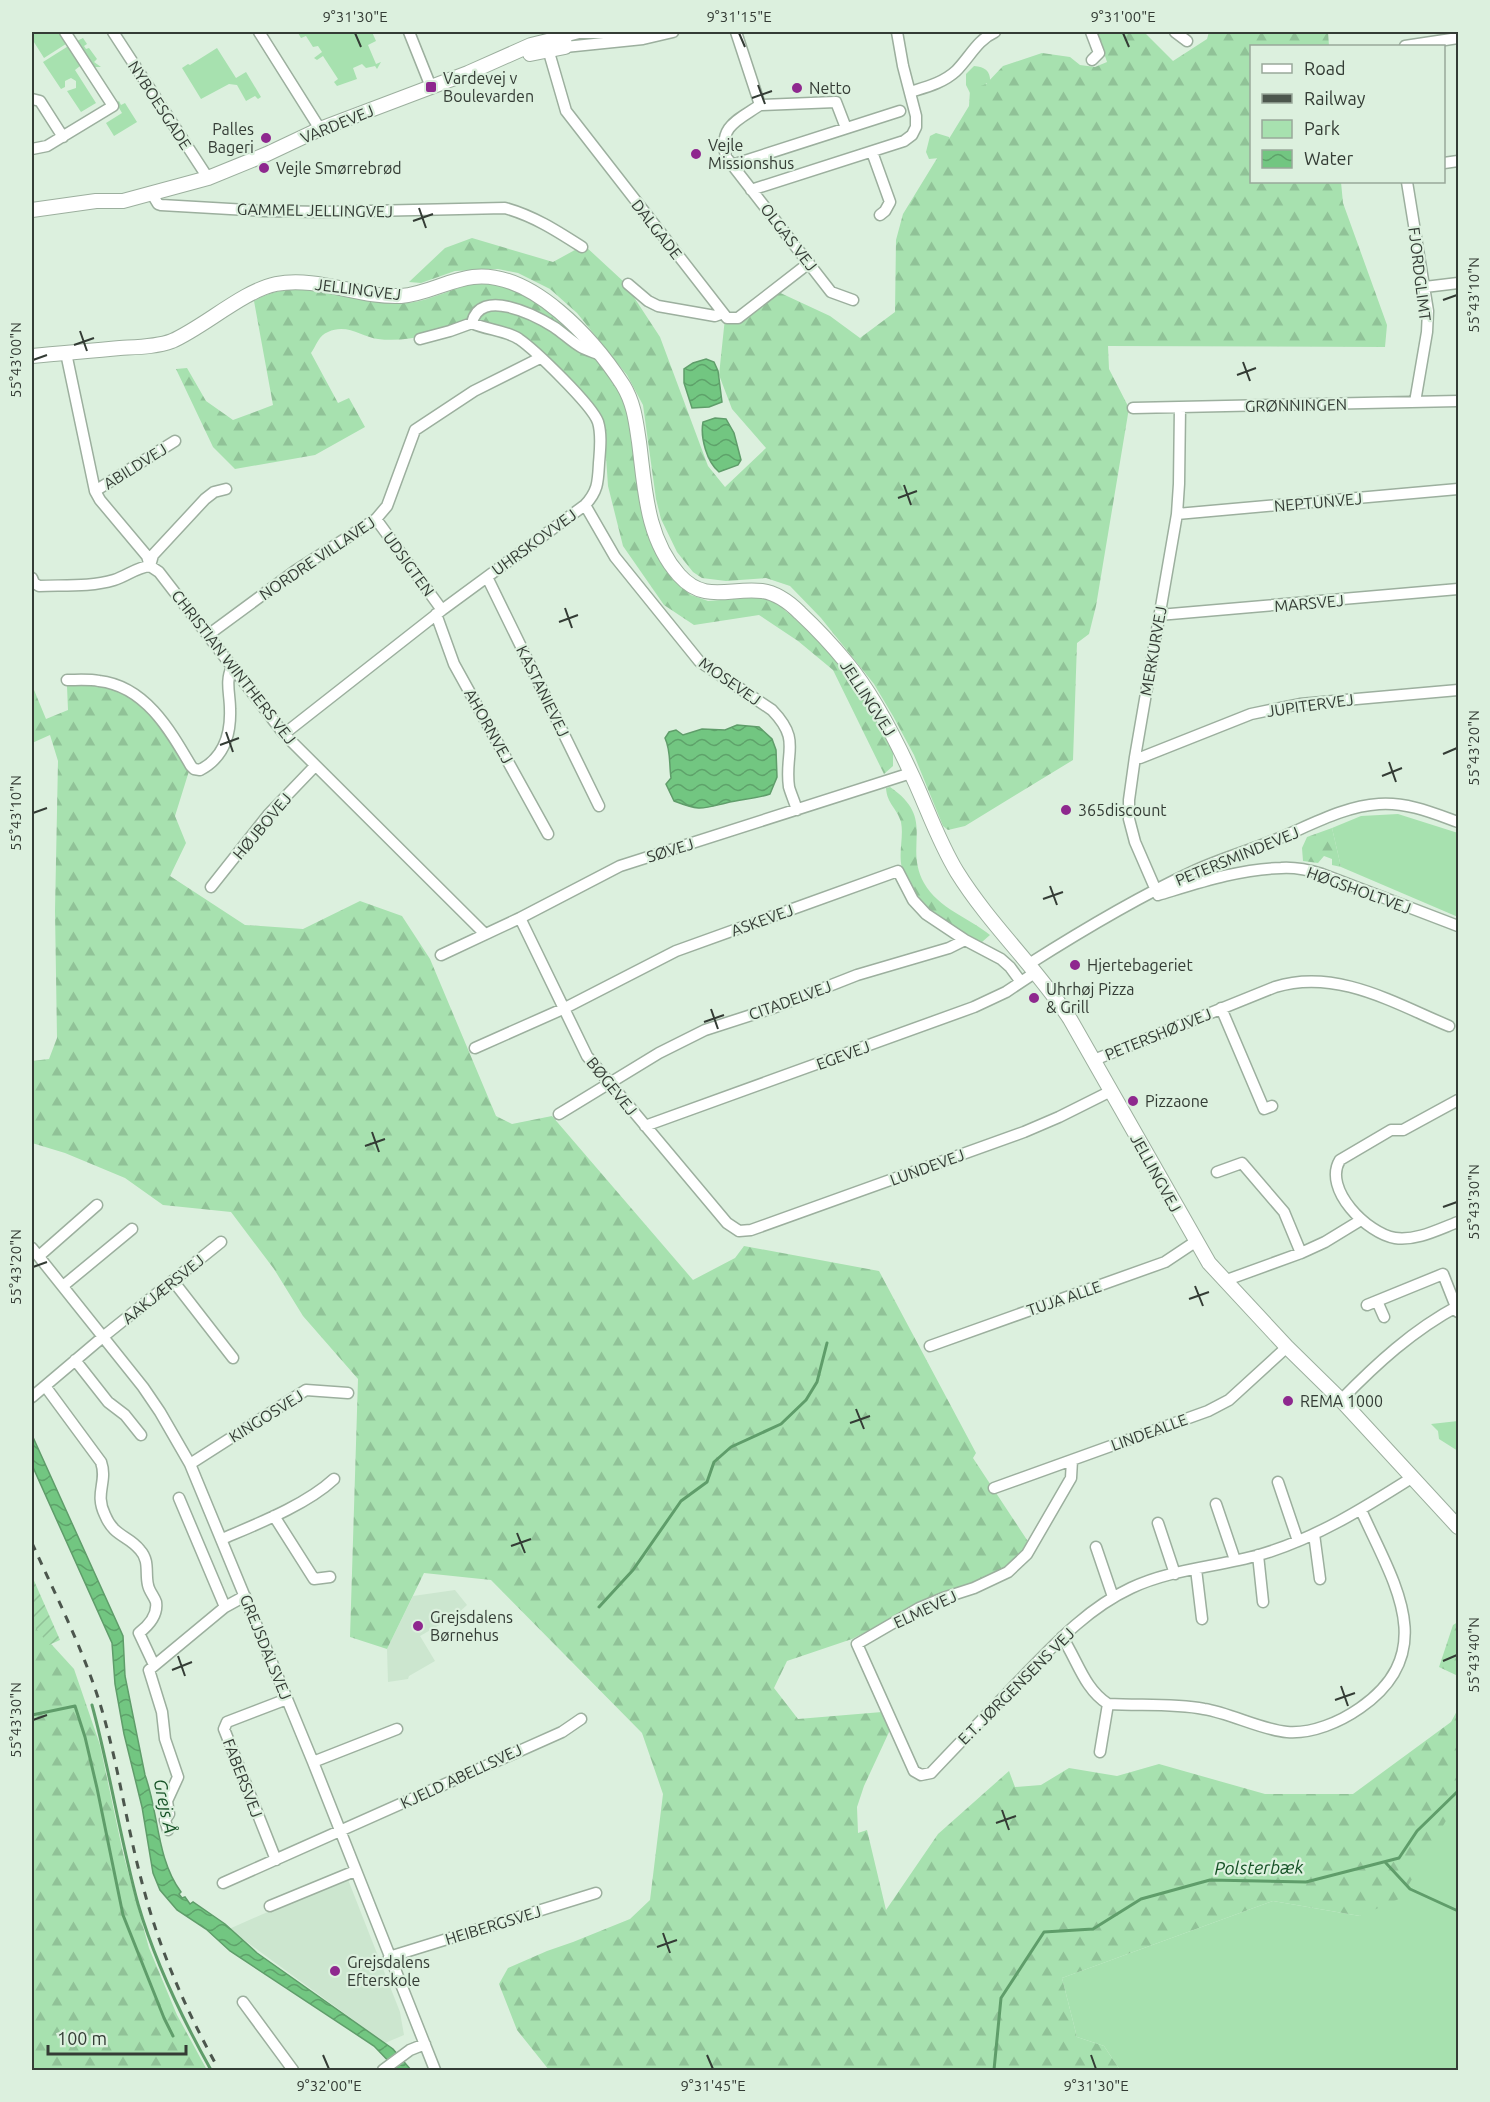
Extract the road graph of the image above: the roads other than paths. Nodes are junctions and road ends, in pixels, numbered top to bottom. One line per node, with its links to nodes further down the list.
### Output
1 (65, 32): 24 (street)
2 (113, 32): 28 (street, NYBOESGADE)
3 (259, 32): 23 (street)
4 (409, 32): 17 (street)
5 (673, 32): 11 (street, VARDEVEJ)
6 (736, 32): 20 (street)
7 (897, 32): 18 (street)
8 (995, 32): 18 (street)
9 (1091, 32): 16 (street)
10 (1175, 32): 14 (street)
11 (564, 38): 13 (main road, VARDEVEJ)
12 (1458, 38): 15 (street)
13 (546, 40): 17 (main road, VARDEVEJ); 40 (street, DALGADE)
14 (1187, 41)
15 (1413, 45)
16 (1092, 60)
17 (431, 87): 23 (main road, VARDEVEJ)
18 (910, 92): 26 (street)
19 (32, 99): 24 (street)
20 (760, 105): 22 (street); 27 (street, OLGAS VEJ)
21 (900, 111): 22 (street)
22 (846, 128): 27 (street)
23 (320, 129): 28 (main road, VARDEVEJ)
24 (63, 137): 25 (street)
25 (32, 149)
26 (872, 152): 30 (street); 33 (street)
27 (732, 165): 30 (street, OLGAS VEJ)
28 (208, 177): 31 (main road, VARDEVEJ)
29 (1407, 183): 38 (street, FJORDGLIMT)
30 (751, 190): 35 (street, OLGAS VEJ)
31 (152, 194): 32 (main road, VARDEVEJ); 34 (street, GAMMEL JELLINGVEJ)
32 (32, 210)
33 (880, 215)
34 (582, 247)
35 (809, 263): 39 (street, OLGAS VEJ); 40 (street)
36 (1458, 283): 38 (street)
37 (628, 284): 40 (street)
38 (1425, 288): 48 (street, FJORDGLIMT)
39 (853, 300)
40 (723, 313)
41 (472, 323): 42 (street); 44 (street); 46 (street, UHRSKOVVEJ)
42 (420, 339)
43 (66, 353): 44 (main road, JELLINGVEJ); 45 (main road, JELLINGVEJ); 54 (street, CHRISTIAN WINTHERS VEJ)
44 (598, 354): 71 (main road, JELLINGVEJ)
45 (32, 356)
46 (540, 358): 55 (street, UHRSKOVVEJ); 57 (street, NORDRE VILLAVEJ)
47 (1458, 401): 48 (street, GRØNNINGEN)
48 (1415, 402): 49 (street, GRØNNINGEN)
49 (1180, 407): 50 (street, GRØNNINGEN); 56 (street, MERKURVEJ)
50 (1133, 408)
51 (175, 441): 54 (street, ABILDVEJ)
52 (226, 489): 58 (street)
53 (1458, 489): 56 (street, NEPTUNVEJ)
54 (95, 491): 58 (street, CHRISTIAN WINTHERS VEJ)
55 (585, 505): 59 (street, UHRSKOVVEJ); 73 (street, MOSEVEJ)
56 (1177, 514): 63 (street, MERKURVEJ)
57 (376, 519): 62 (street, UDSIGTEN); 64 (street, NORDRE VILLAVEJ)
58 (150, 566): 60 (street); 64 (street, CHRISTIAN WINTHERS VEJ)
59 (487, 577): 62 (street, UHRSKOVVEJ); 72 (street, KASTANIEVEJ)
60 (32, 578)
61 (1458, 589): 63 (street, MARSVEJ)
62 (440, 612): 68 (street, UHRSKOVVEJ); 75 (street, AHORNVEJ)
63 (1159, 615): 69 (street, MERKURVEJ)
64 (208, 635): 65 (street, CHRISTIAN WINTHERS VEJ)
65 (232, 667): 66 (street); 68 (street, CHRISTIAN WINTHERS VEJ)
66 (67, 680)
67 (1458, 690): 69 (street, JUPITERVEJ)
68 (284, 734): 70 (street, CHRISTIAN WINTHERS VEJ)
69 (1135, 757): 77 (street, MERKURVEJ)
70 (315, 766): 76 (street, HØJBOVEJ); 80 (street, CHRISTIAN WINTHERS VEJ)
71 (911, 773): 73 (street, SØVEJ); 83 (main road, JELLINGVEJ)
72 (599, 806)
73 (797, 810): 78 (street, SØVEJ)
74 (1458, 822): 77 (street, PETERSMINDEVEJ)
75 (549, 834)
76 (211, 887)
77 (1156, 890): 79 (street, HØGSHOLTVEJ); 83 (street, PETERSMINDEVEJ)
78 (520, 918): 80 (street, SØVEJ); 85 (street, BØGEVEJ)
79 (1458, 926)
80 (485, 934): 82 (street, SØVEJ)
81 (965, 940): 84 (street, ASKEVEJ); 85 (street, ASKEVEJ); 90 (street, CITADELVEJ)
82 (441, 955)
83 (1033, 968): 84 (street, EGEVEJ); 89 (main road, JELLINGVEJ)
84 (1021, 982): 95 (street, EGEVEJ)
85 (565, 1008): 88 (street, ASKEVEJ); 90 (street, BØGEVEJ)
86 (1221, 1008): 87 (street, PETERSHØJVEJ); 89 (street, PETERSHØJVEJ); 93 (street, PETERSHØJVEJ)
87 (1449, 1026)
88 (475, 1048)
89 (1094, 1060): 91 (main road, JELLINGVEJ)
90 (610, 1084): 94 (street, CITADELVEJ); 95 (street, BØGEVEJ)
91 (1111, 1091): 101 (street, LUNDEVEJ); 103 (main road, JELLINGVEJ)
92 (1458, 1100): 98 (street)
93 (1272, 1106)
94 (559, 1114)
95 (645, 1126): 101 (street, BØGEVEJ)
96 (1217, 1172): 105 (street)
97 (97, 1205): 104 (street, GREJSDALSVEJ)
98 (1361, 1220): 99 (street); 105 (street)
99 (1458, 1222)
100 (132, 1229): 108 (street)
101 (739, 1231)
102 (221, 1242): 106 (street, AAKJÆRSVEJ)
103 (1195, 1242): 107 (main road, JELLINGVEJ); 112 (street, TUJA ALLE)
104 (35, 1252): 108 (street, GREJSDALSVEJ)
105 (1301, 1253): 107 (street)
106 (174, 1281): 111 (street, AAKJÆRSVEJ); 114 (street)
107 (1224, 1281): 113 (main road, JELLINGVEJ)
108 (63, 1286): 111 (street, GREJSDALSVEJ)
109 (1458, 1309): 110 (street); 119 (street)
110 (1384, 1317)
111 (104, 1336): 115 (street, AAKJÆRSVEJ); 122 (street, GREJSDALSVEJ)
112 (930, 1346)
113 (1287, 1347): 119 (main road, JELLINGVEJ); 121 (street, LINDEALLE)
114 (233, 1358)
115 (75, 1360): 116 (street, AAKJÆRSVEJ); 120 (street)
116 (45, 1386): 118 (street, AAKJÆRSVEJ); 149 (street)
117 (348, 1392): 122 (street, KINGOSVEJ)
118 (32, 1397)
119 (1341, 1400): 123 (main road, JELLINGVEJ)
120 (141, 1435)
121 (1072, 1460): 126 (street, LINDEALLE); 156 (street, ELMEVEJ)
122 (190, 1464): 134 (street, GREJSDALSVEJ)
123 (1413, 1477): 129 (street, E.T. JØRGENSENS VEJ); 132 (main road, JELLINGVEJ)
124 (334, 1479): 130 (street)
125 (1278, 1482): 135 (street)
126 (994, 1488)
127 (179, 1498): 146 (street)
128 (1216, 1504): 138 (street)
129 (1360, 1510): 133 (street, E.T. JØRGENSENS VEJ); 151 (street)
130 (274, 1516): 134 (street); 141 (street)
131 (1158, 1523): 140 (street)
132 (1458, 1527)
133 (1314, 1534): 135 (street, E.T. JØRGENSENS VEJ); 142 (street)
134 (222, 1539): 143 (street, GREJSDALSVEJ)
135 (1298, 1541): 137 (street, E.T. JØRGENSENS VEJ)
136 (1096, 1547): 144 (street)
137 (1258, 1555): 138 (street, E.T. JØRGENSENS VEJ); 145 (street)
138 (1235, 1560): 139 (street, E.T. JØRGENSENS VEJ)
139 (1196, 1569): 140 (street, E.T. JØRGENSENS VEJ); 147 (street)
140 (1174, 1574): 144 (street, E.T. JØRGENSENS VEJ)
141 (330, 1576)
142 (1320, 1580)
143 (245, 1596): 146 (street); 150 (street, GREJSDALSVEJ)
144 (1113, 1598): 148 (street, E.T. JØRGENSENS VEJ)
145 (1263, 1602)
146 (225, 1607): 149 (street)
147 (1202, 1620)
148 (1062, 1637): 151 (street); 156 (street, E.T. JØRGENSENS VEJ)
149 (154, 1665): 157 (street)
150 (287, 1699): 155 (street, GREJSDALSVEJ); 159 (street, FABERSVEJ)
151 (1108, 1704): 154 (street)
152 (581, 1719): 158 (street, KJELD ABELLSVEJ)
153 (397, 1729): 155 (street)
154 (1100, 1752)
155 (313, 1762): 158 (street, GREJSDALSVEJ)
156 (921, 1775)
157 (168, 1830)
158 (340, 1832): 159 (street, KJELD ABELLSVEJ); 160 (street, GREJSDALSVEJ)
159 (276, 1860): 161 (street, KJELD ABELLSVEJ)
160 (355, 1871): 163 (street); 164 (street, GREJSDALSVEJ)
161 (223, 1883)
162 (596, 1893): 164 (street, HEIBERGSVEJ)
163 (270, 1906)
164 (389, 1957): 166 (street, GREJSDALSVEJ)
165 (243, 2002): 168 (street)
166 (425, 2044): 167 (street); 169 (street, GREJSDALSVEJ)
167 (386, 2068)
168 (293, 2070)
169 (435, 2070)

